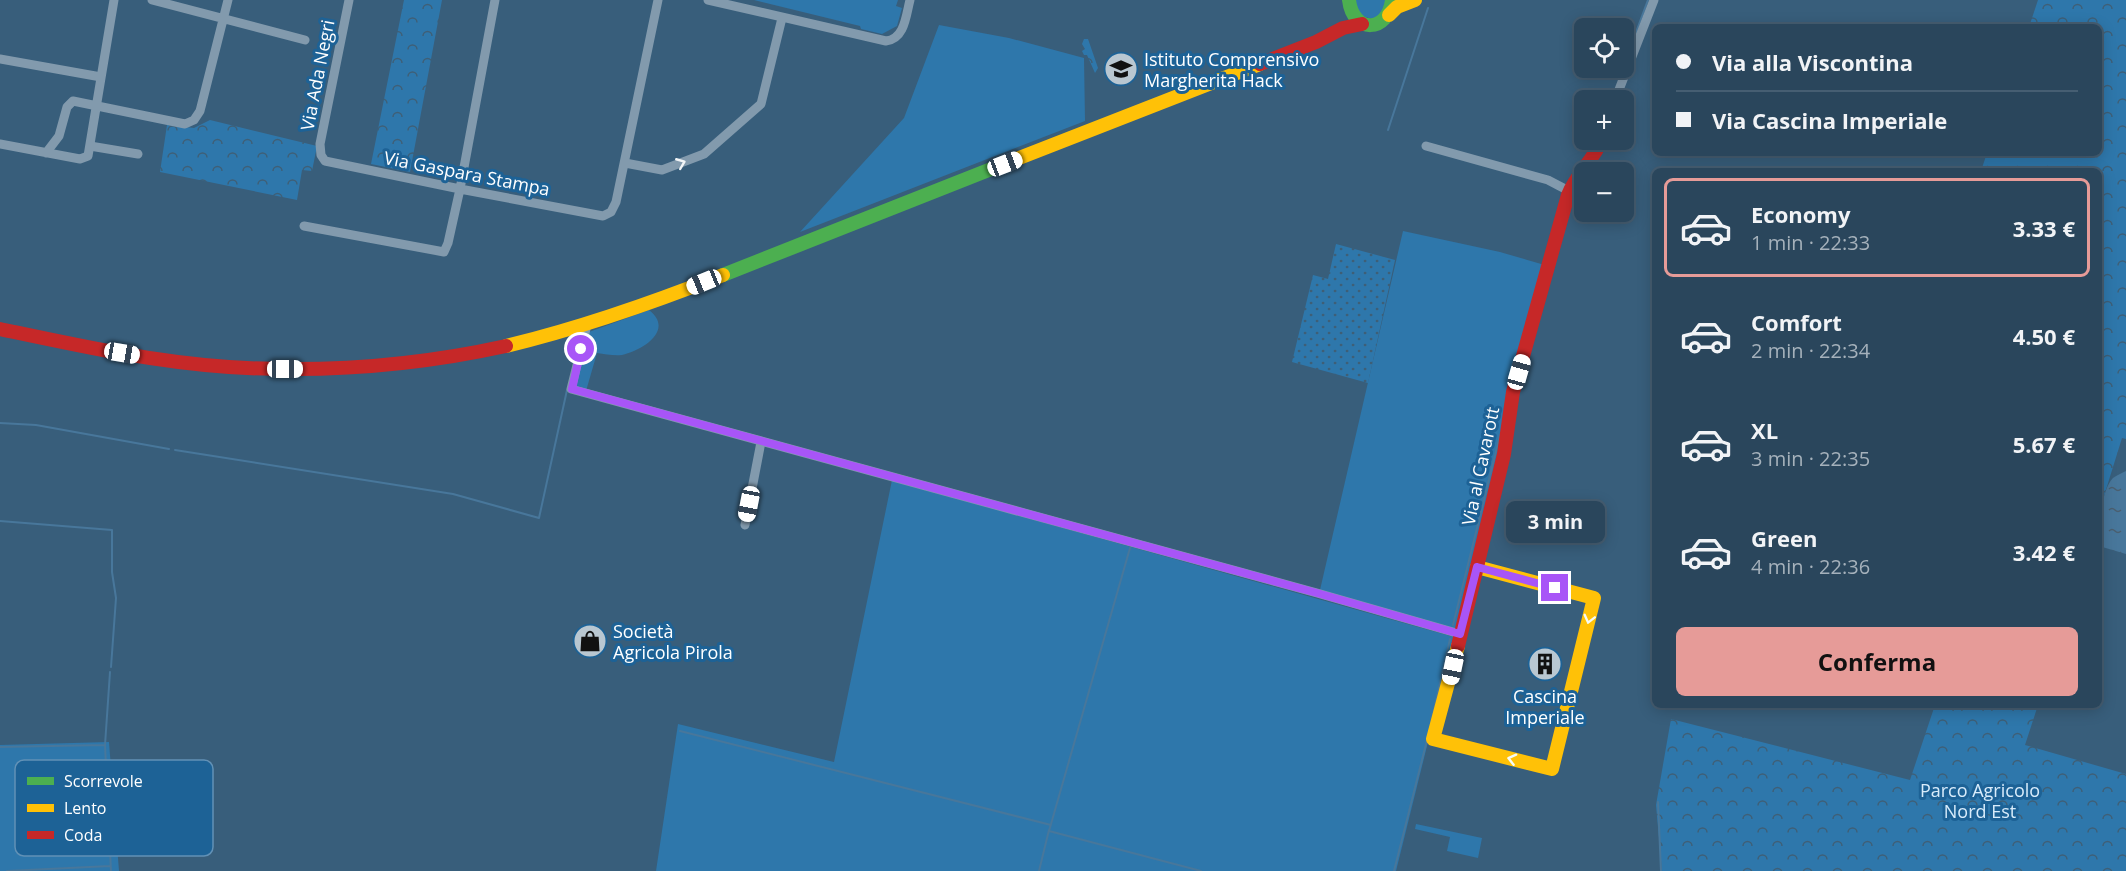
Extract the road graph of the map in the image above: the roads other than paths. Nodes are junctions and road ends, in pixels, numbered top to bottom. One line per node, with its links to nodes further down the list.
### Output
1 (114, 0): 21 (street)
2 (152, 0): 15 (street)
3 (222, 0): 15 (street)
4 (228, 0): 15 (street)
5 (349, 0): 30 (street, Via Ada Negri)
6 (495, 0): 32 (street)
7 (658, 0): 31 (street)
8 (708, 0): 16 (street)
9 (910, 0): 16 (street)
10 (1392, 0): 14 (main road)
11 (1415, 0): 14 (main road)
12 (1654, 0): 22 (street)
13 (1349, 2): 17 (main road); 19 (main road)
14 (1389, 15): 17 (main road)
15 (220, 17): 18 (street); 23 (street)
16 (782, 18): 31 (street, one-way to 16)
17 (1362, 24): 19 (main road)
18 (305, 40)
19 (1316, 42): 35 (main road)
20 (0, 59): 21 (street)
21 (101, 77): 23 (street)
22 (1619, 90)
23 (96, 104): 25 (street); 28 (street)
24 (0, 144): 28 (street)
25 (90, 146): 28 (street); 29 (street)
26 (1426, 146): 33 (street)
27 (1598, 150): 33 (main road, Via al Cavarott)
28 (46, 153)
29 (138, 154)
30 (321, 156): 32 (street, Via Gaspara Stampa)
31 (625, 163): 32 (street, Via Gaspara Stampa)
32 (460, 189): 34 (street)
33 (1569, 191): 39 (main road, Via al Cavarott)
34 (304, 226)
35 (587, 325): 36 (main road); 37 (street)
36 (0, 329)
37 (761, 442): 38 (street); 40 (street)
38 (745, 525)
39 (1477, 567): 40 (main road, Via al Cavarott); 40 (main road, Via al Cavarott, one-way to 40)
40 (1460, 634)

